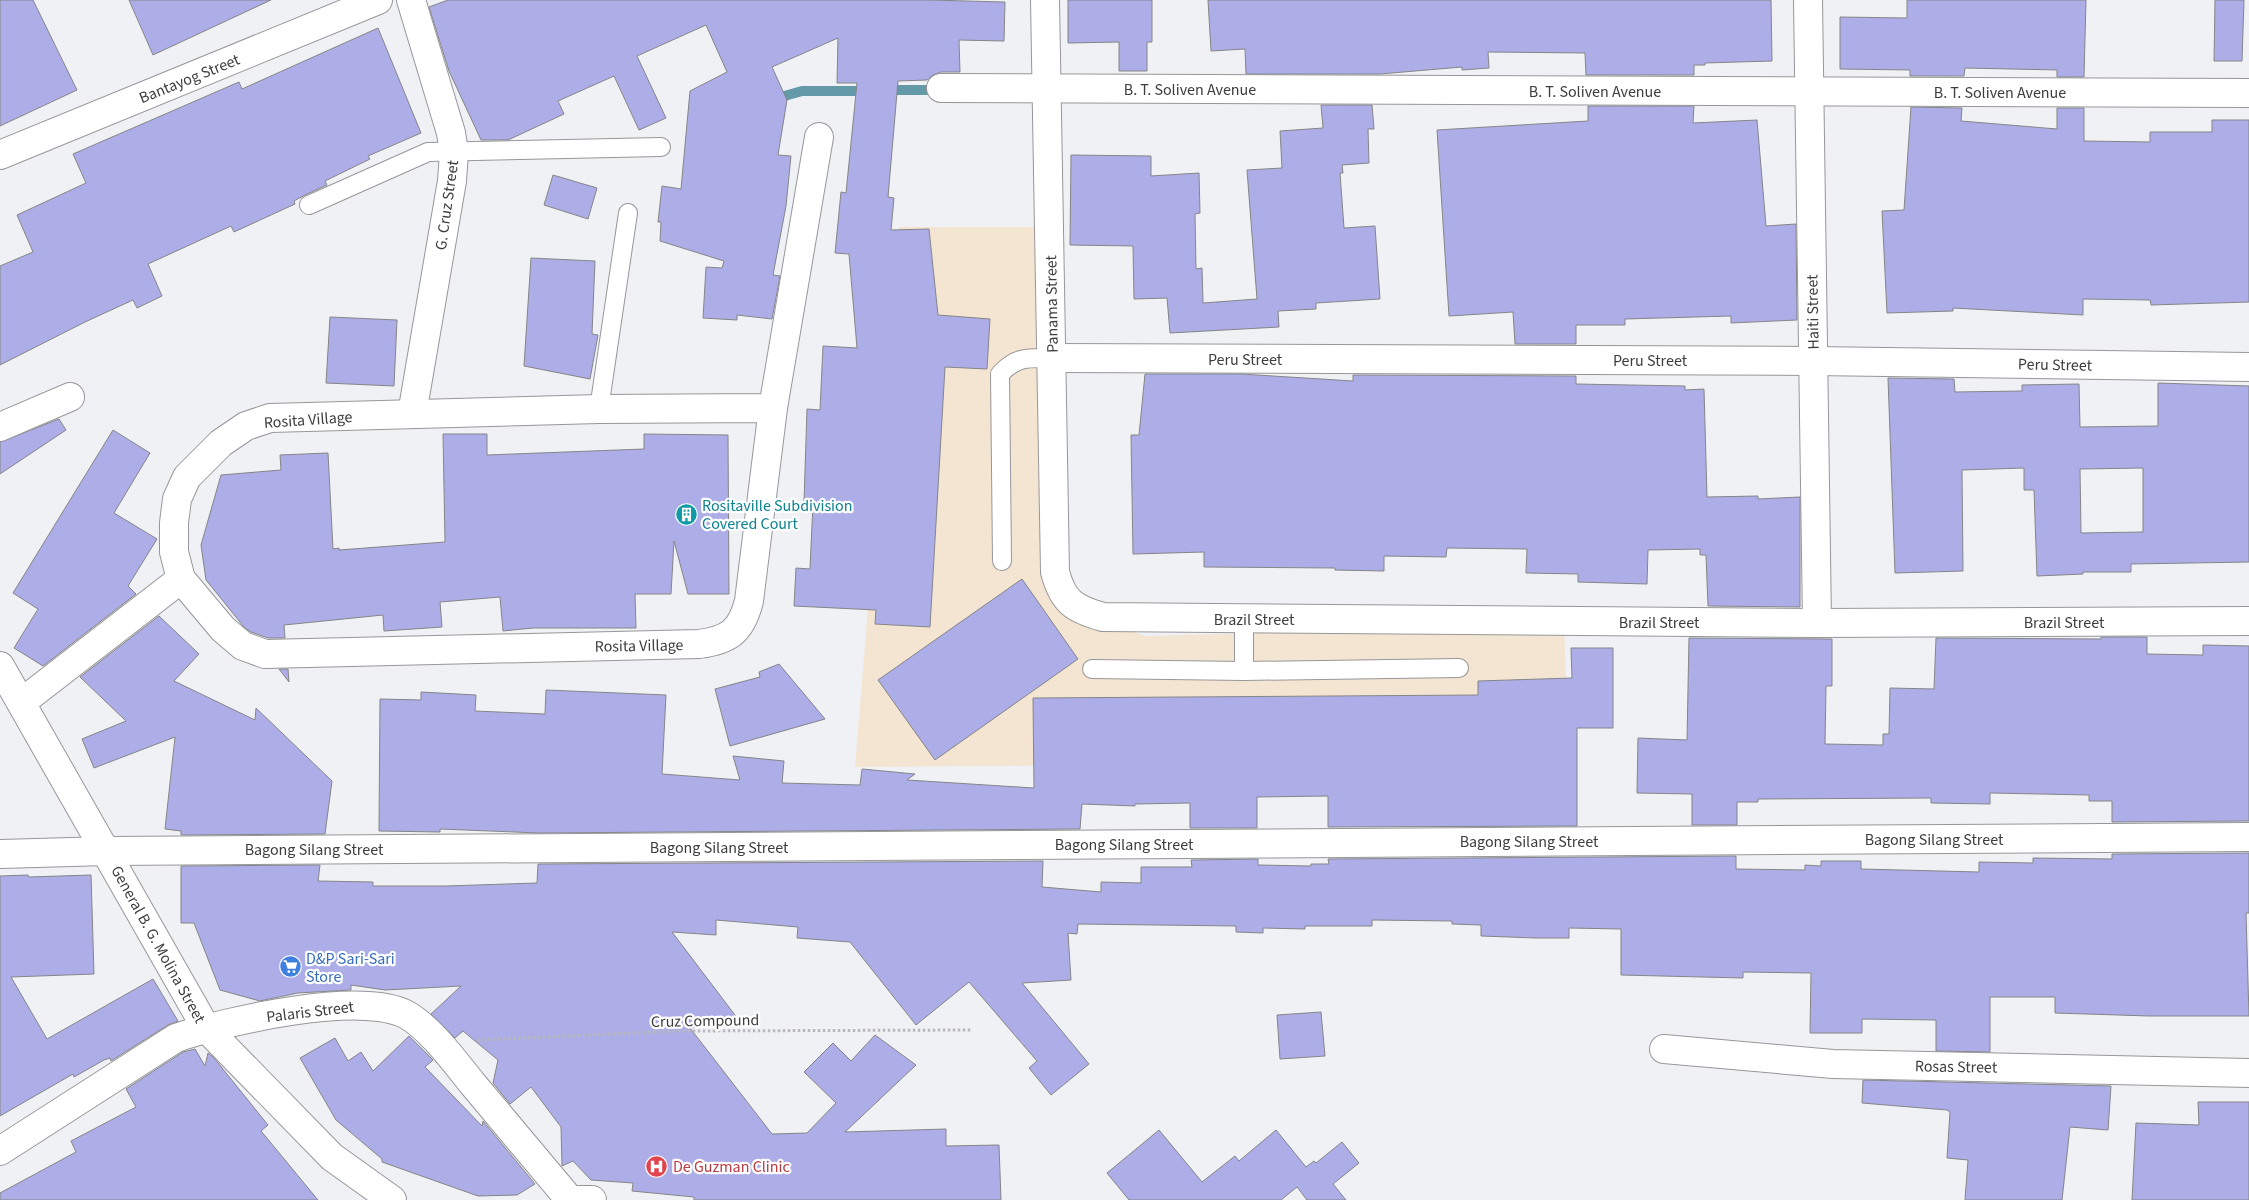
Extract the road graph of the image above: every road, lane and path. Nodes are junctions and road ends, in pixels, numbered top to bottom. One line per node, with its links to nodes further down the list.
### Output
1 (378, 0): 12 (street, Bantayog Street)
2 (411, 0): 11 (street, G. Cruz Street)
3 (1045, 0): 6 (street, Panama Street)
4 (1808, 0): 7 (street, Haiti Street)
5 (941, 88): 6 (street, B. T. Soliven Avenue)
6 (1047, 89): 7 (street, B. T. Soliven Avenue); 15 (street, Panama Street)
7 (1810, 92): 8 (street, B. T. Soliven Avenue); 16 (street, Haiti Street)
8 (2249, 93)
9 (819, 136): 20 (street, Rosita Village)
10 (661, 147): 11 (lane)
11 (454, 152): 13 (lane); 21 (street, G. Cruz Street)
12 (0, 155)
13 (309, 205)
14 (628, 213): 19 (lane)
15 (1052, 358): 16 (street, Peru Street); 23 (lane); 25 (street, Panama Street)
16 (1813, 361): 17 (street, Peru Street); 28 (street, Haiti Street)
17 (2249, 367)
18 (70, 397): 22 (street)
19 (599, 408): 20 (street, Rosita Village); 21 (street, Rosita Village)
20 (773, 408): 24 (street, Rosita Village)
21 (412, 414): 24 (street, Rosita Village)
22 (0, 427)
23 (1002, 561)
24 (181, 579): 33 (street)
25 (1071, 605): 26 (street, Brazil Street)
26 (1244, 618): 28 (street, Brazil Street); 32 (lane)
27 (2249, 620): 28 (street, Brazil Street)
28 (1817, 623)
29 (0, 666): 33 (street, General B. G. Molina Street)
30 (1459, 668): 32 (lane)
31 (1092, 670): 32 (lane)
32 (1244, 671)
33 (22, 702): 35 (street, General B. G. Molina Street)
34 (2249, 836): 35 (street, Bagong Silang Street)
35 (107, 851): 36 (street, Bagong Silang Street); 37 (street, General B. G. Molina Street)
36 (0, 854)
37 (206, 1028): 39 (street, Palaris Street); 42 (street, Palaris Street); 43 (street, General B. G. Molina Street)
38 (972, 1030): 39 (path, Cruz Compound)
39 (438, 1042): 44 (street, Palaris Street)
40 (1664, 1049): 41 (street, Rosas Street)
41 (2249, 1073)
42 (0, 1152)
43 (392, 1200)
44 (570, 1200)
45 (574, 1200): 46 (street)
46 (592, 1200)

